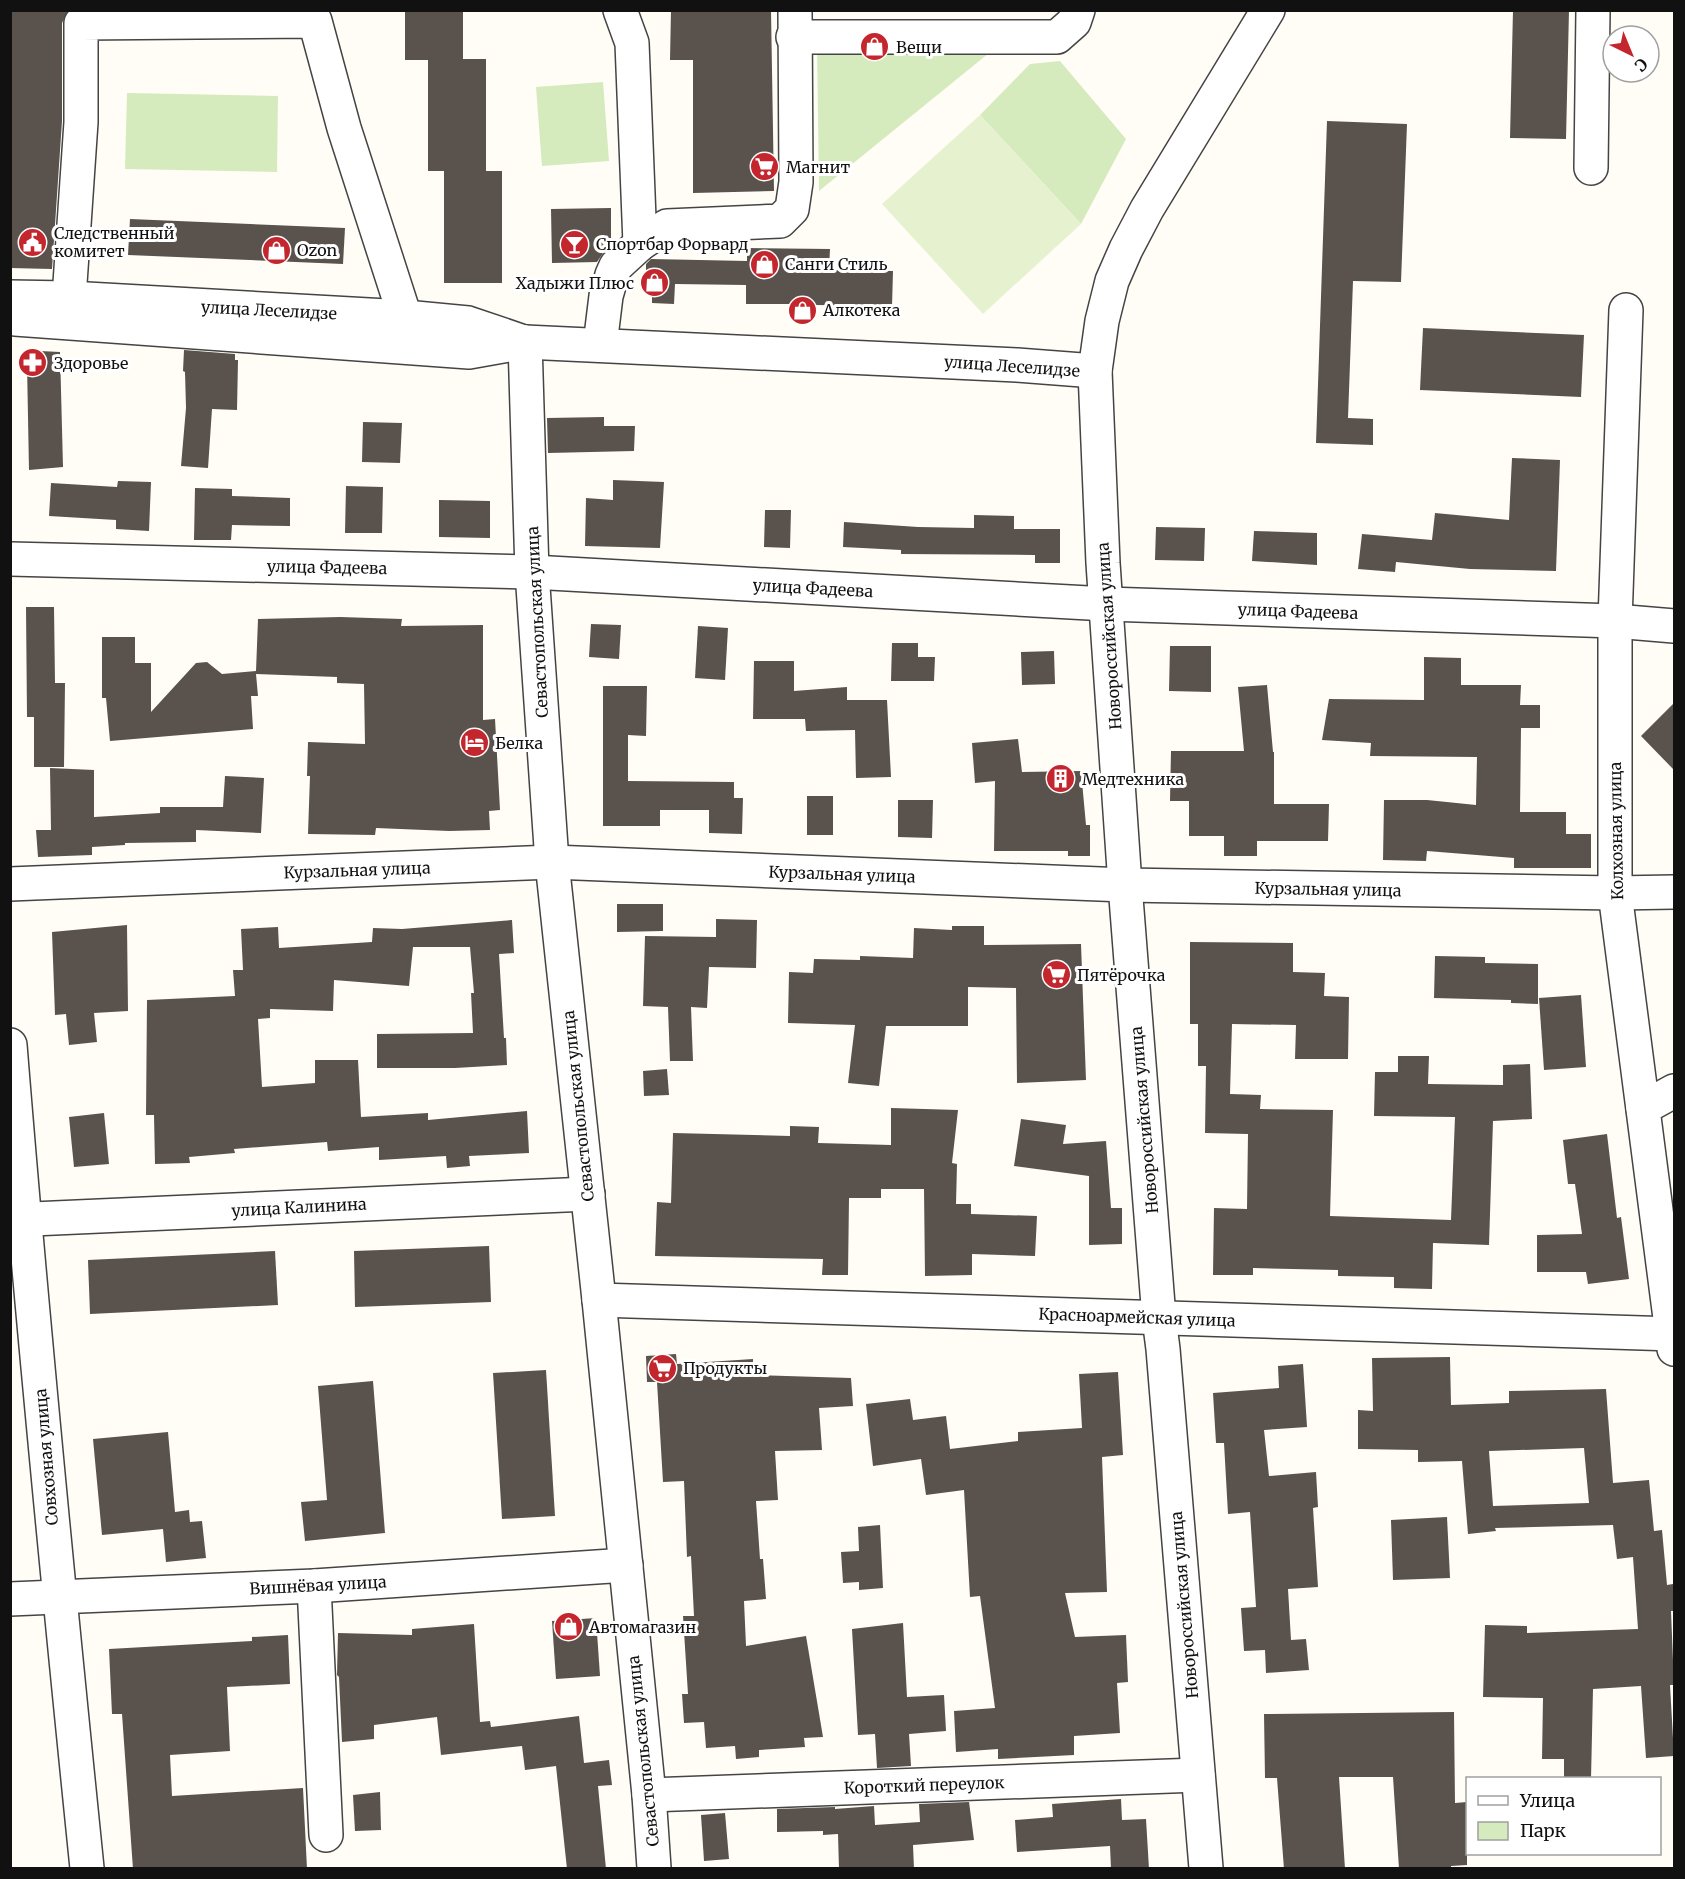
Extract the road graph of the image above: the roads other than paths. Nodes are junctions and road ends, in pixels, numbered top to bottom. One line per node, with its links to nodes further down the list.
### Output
1 (620, 10): 8 (street)
2 (1078, 10): 5 (street)
3 (1268, 10): 16 (street, улица Леселидзе)
4 (1593, 10): 7 (street)
5 (975, 23): 6 (street)
6 (794, 24): 8 (street)
7 (1591, 168)
8 (640, 244): 15 (street)
9 (10, 297): 10 (street, улица Леселидзе)
10 (69, 298): 13 (street, улица Леселидзе); 13 (street)
11 (1626, 310): 20 (street, Колхозная улица)
12 (10, 316): 14 (street, улица Леселидзе)
13 (405, 317): 14 (street, улица Леселидзе)
14 (525, 342): 15 (street, улица Леселидзе); 18 (street, Севастопольская улица)
15 (600, 345): 16 (street, улица Леселидзе)
16 (1095, 371): 19 (street, Новороссийская улица)
17 (10, 559): 18 (street, улица Фадеева)
18 (532, 572): 19 (street, улица Фадеева); 22 (street, Севастопольская улица)
19 (1107, 604): 20 (street, улица Фадеева); 24 (street, Новороссийская улица)
20 (1615, 621): 21 (street); 26 (street, Колхозная улица)
21 (1674, 626)
22 (552, 862): 23 (street, Курзальная улица); 24 (street, Курзальная улица); 30 (street, Севастопольская улица)
23 (10, 884)
24 (1125, 885): 26 (street, Курзальная улица); 33 (street, Новороссийская улица)
25 (1674, 892): 26 (street, Курзальная улица)
26 (1615, 893): 29 (street, Колхозная улица)
27 (10, 1045): 31 (street, Совхозная улица)
28 (1674, 1091): 29 (street)
29 (1643, 1108): 34 (street, Колхозная улица)
30 (588, 1194): 31 (street, улица Калинина); 32 (street, Севастопольская улица)
31 (17, 1219): 37 (street, Совхозная улица)
32 (599, 1300): 33 (street, Красноармейская улица); 35 (street, Севастопольская улица)
33 (1159, 1318): 34 (street, Красноармейская улица); 39 (street, Новороссийская улица)
34 (1674, 1339)
35 (626, 1565): 36 (street, Вишнёвая улица); 40 (street, Севастопольская улица)
36 (314, 1586): 37 (street, Вишнёвая улица); 41 (street)
37 (59, 1597): 38 (street, Вишнёвая улица); 42 (street, Совхозная улица)
38 (10, 1599)
39 (1198, 1775): 40 (street, Короткий переулок); 44 (street, Новороссийская улица)
40 (649, 1795): 43 (street, Севастопольская улица)
41 (326, 1835)
42 (87, 1869)
43 (654, 1869)
44 (1206, 1869)

